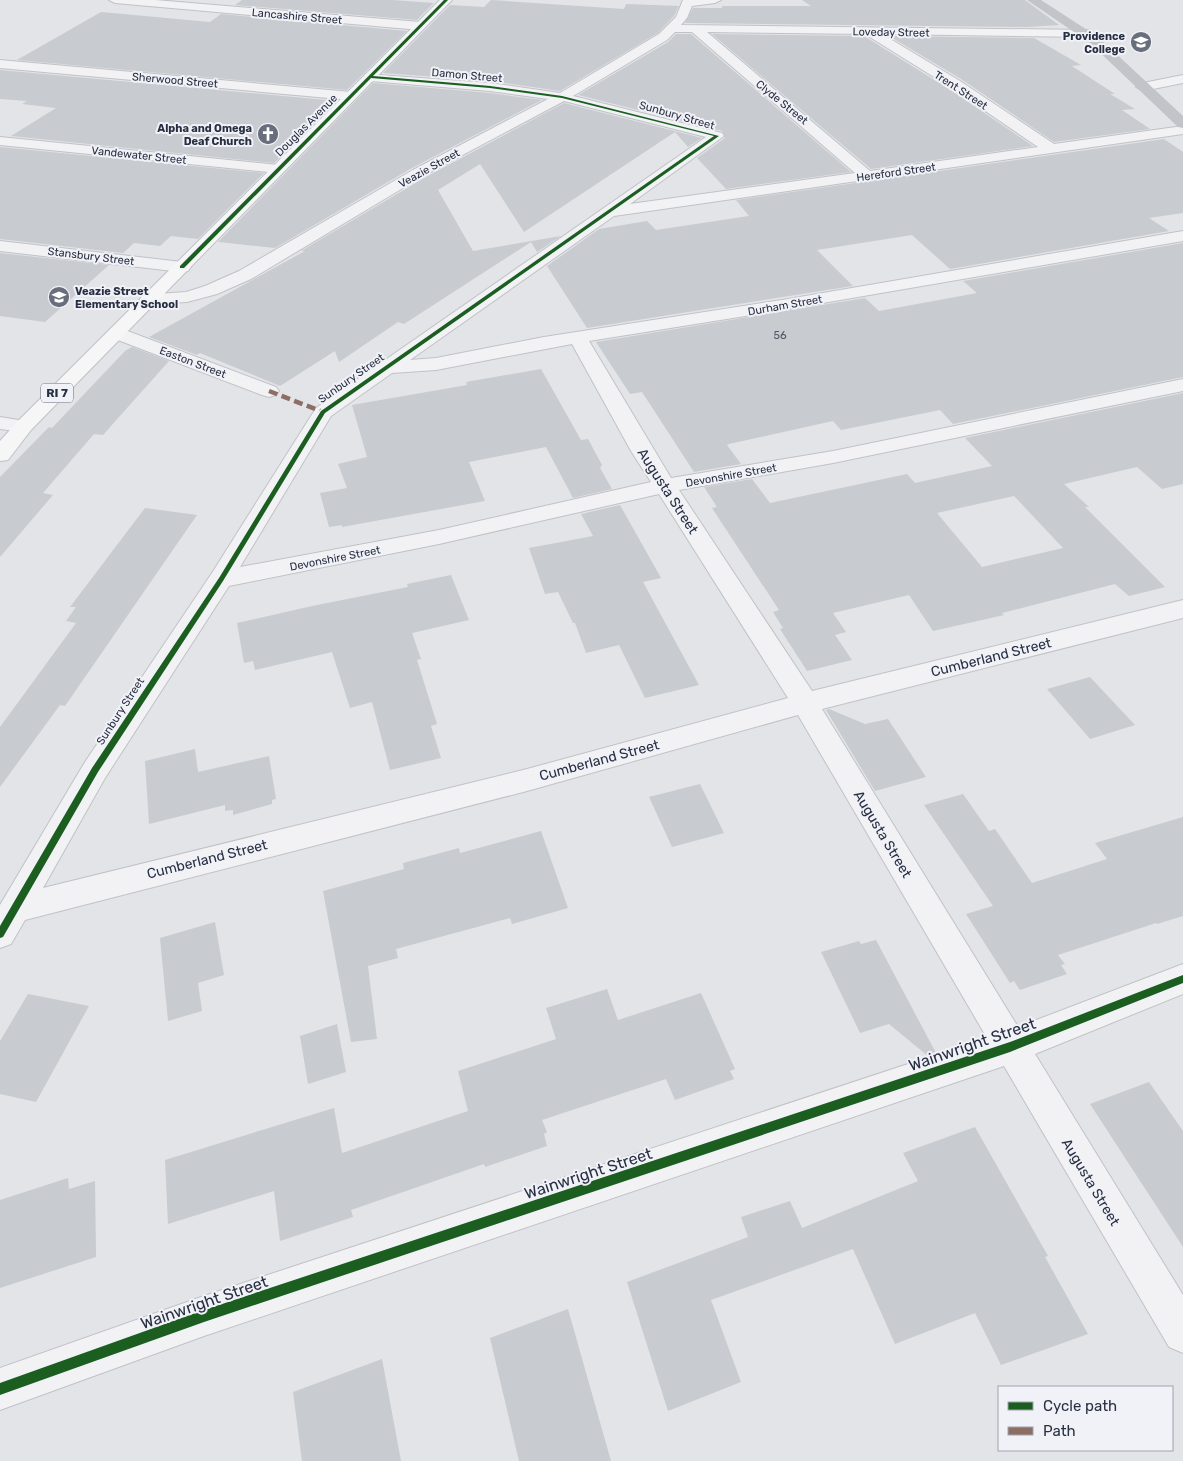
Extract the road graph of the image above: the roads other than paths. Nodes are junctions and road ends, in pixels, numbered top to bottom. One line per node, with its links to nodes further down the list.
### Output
1 (115, 0): 6 (street, Lancashire Street)
2 (446, 0): 6 (main road, Douglas Avenue / RI 7)
3 (716, 0): 5 (street)
4 (1033, 0): 10 (main road)
5 (688, 2): 7 (street, Veazie Street)
6 (420, 26): 12 (main road, Douglas Avenue / RI 7)
7 (671, 28): 8 (street, Loveday Street); 16 (street, Veazie Street)
8 (696, 29): 9 (street, Loveday Street); 22 (street, Clyde Street)
9 (870, 32): 10 (street, Loveday Street); 20 (street, Trent Street)
10 (1085, 33): 14 (main road)
11 (0, 64): 15 (street, Sherwood Street)
12 (370, 77): 15 (main road, Douglas Avenue / RI 7); 16 (street, Damon Street)
13 (1183, 79): 14 (street)
14 (1143, 87): 17 (main road)
15 (351, 96): 21 (main road, Douglas Avenue / RI 7)
16 (562, 97): 23 (street, Sunbury Street); 27 (street, Veazie Street)
17 (1183, 124)
18 (1183, 130): 20 (street, Hereford Street)
19 (0, 140): 21 (street, Vandewater Street)
20 (1051, 149): 22 (street, Hereford Street)
21 (278, 169): 26 (main road, Douglas Avenue / RI 7)
22 (867, 176): 23 (street, Hereford Street)
23 (608, 212): 30 (street, Sunbury Street)
24 (1183, 236): 29 (street, Durham Street)
25 (0, 246): 26 (street, Stansbury Street)
26 (182, 266): 27 (main road, Douglas Avenue / RI 7)
27 (148, 299): 28 (main road, Douglas Avenue / RI 7)
28 (117, 333): 32 (street, Easton Street); 34 (main road, Douglas Avenue / RI 7)
29 (578, 339): 30 (street, Durham Street); 36 (street, Augusta Street)
30 (387, 367): 37 (street, Sunbury Street)
31 (1183, 385): 36 (street, Devonshire Street)
32 (269, 391)
33 (0, 423): 34 (street)
34 (24, 426): 35 (main road, Douglas Avenue / RI 7)
35 (0, 455)
36 (665, 486): 37 (street, Devonshire Street); 39 (street, Augusta Street)
37 (220, 579): 40 (street, Sunbury Street)
38 (1183, 609): 39 (street, Cumberland Street)
39 (805, 703): 40 (street, Cumberland Street); 43 (street, Augusta Street)
40 (15, 909): 41 (street, Sunbury Street)
41 (0, 934)
42 (1183, 979): 43 (street, Wainwright Street)
43 (1010, 1047): 44 (street, Augusta Street); 45 (street, Wainwright Street)
44 (1183, 1333)
45 (0, 1389)

